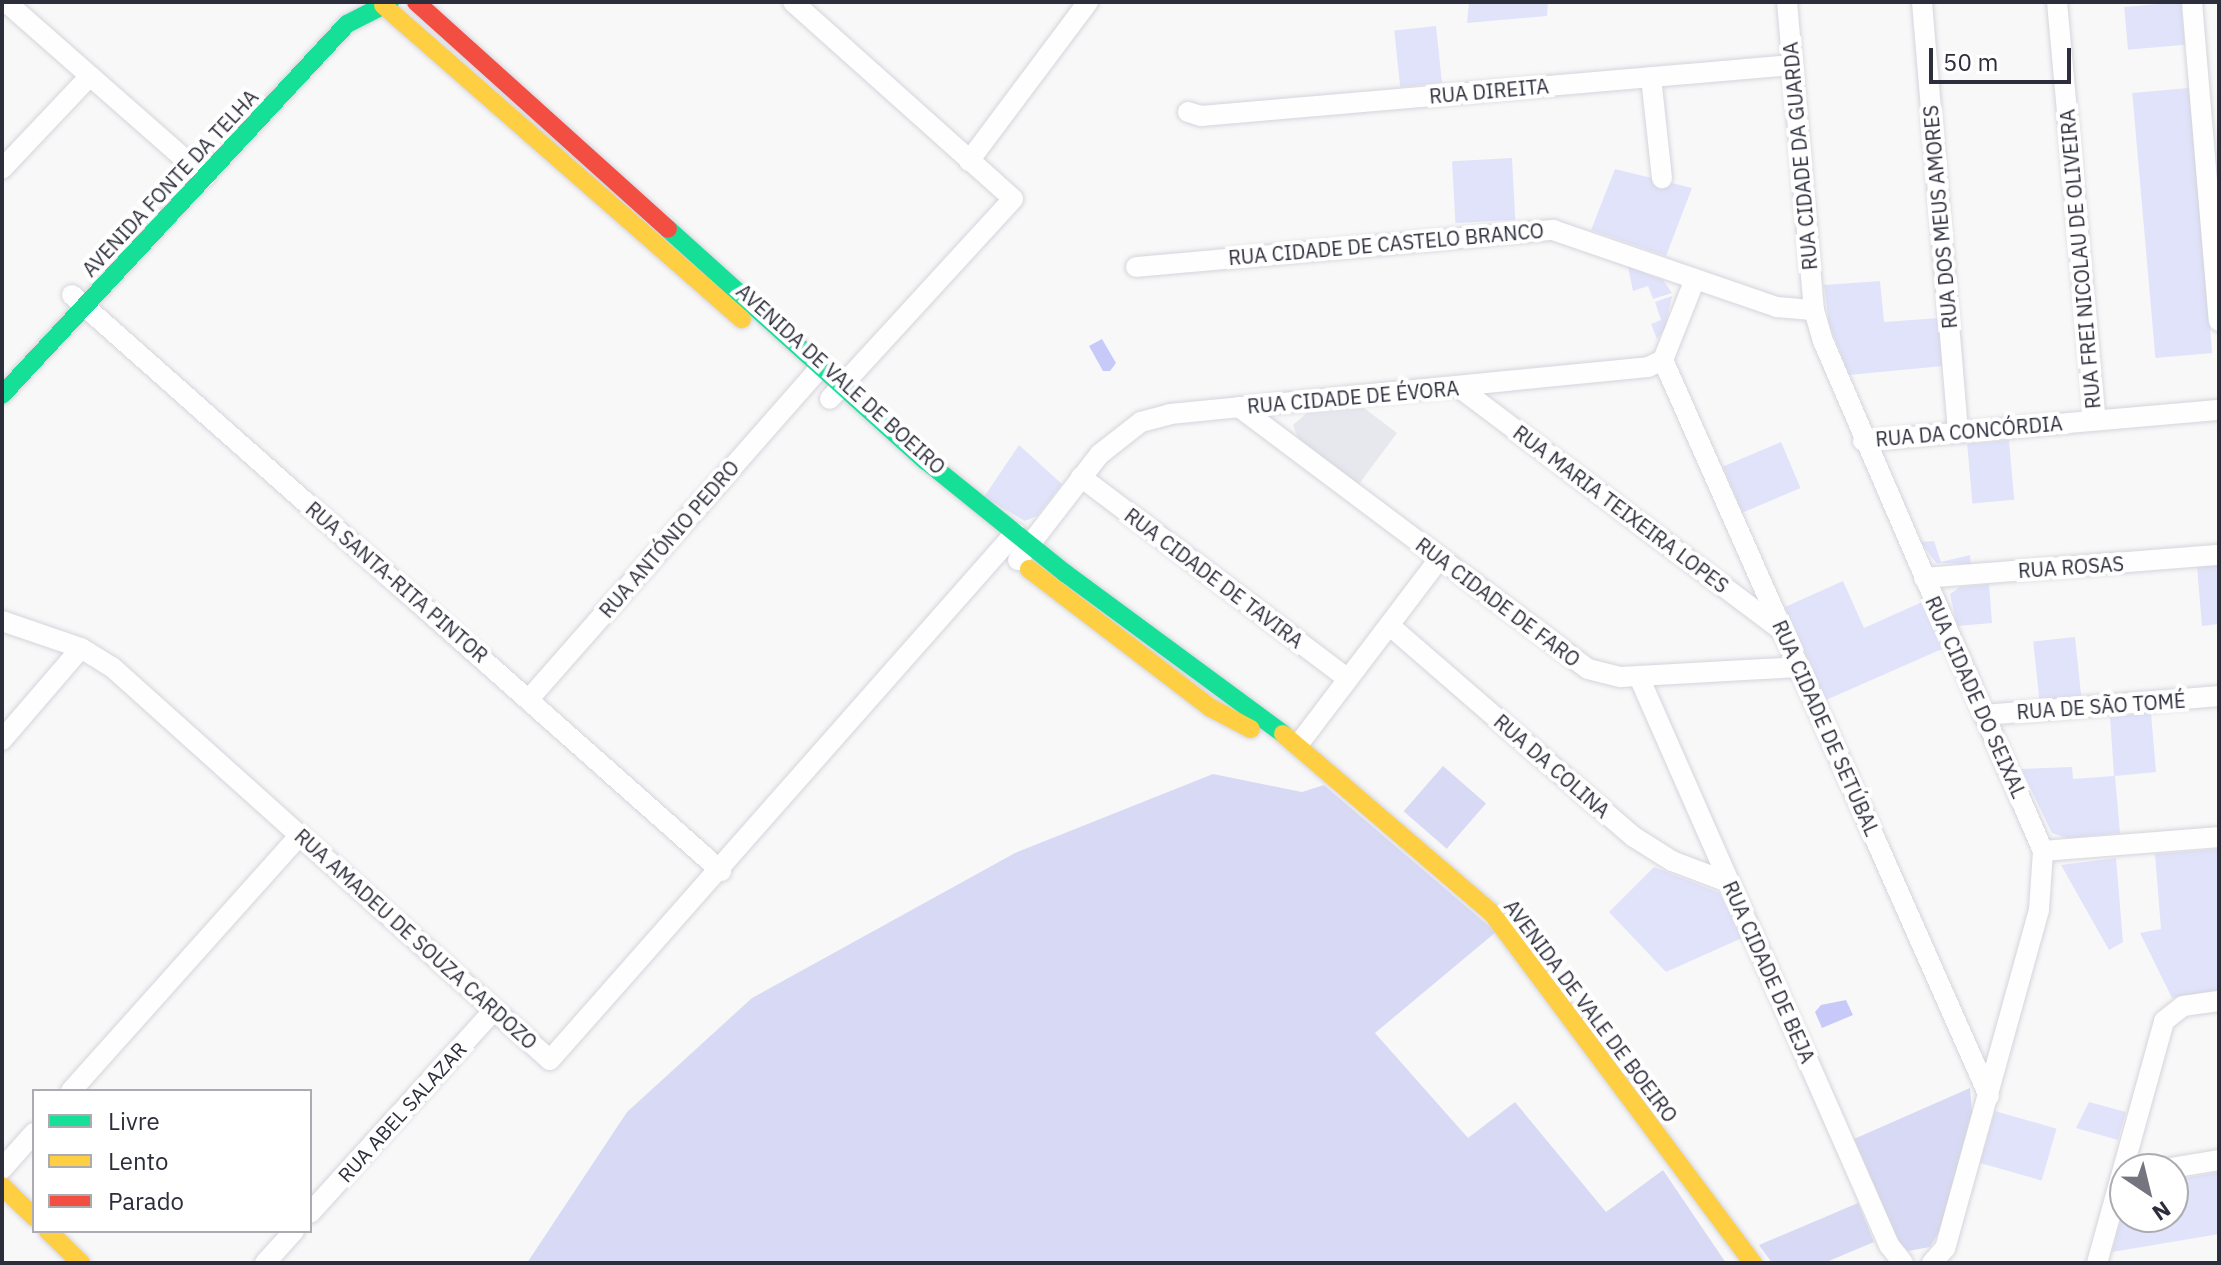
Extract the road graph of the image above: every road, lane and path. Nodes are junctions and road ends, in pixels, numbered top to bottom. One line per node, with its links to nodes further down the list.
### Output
1 (6, 2): 12 (street)
2 (416, 2): 26 (street, AVENIDA DE VALE DE BOEIRO)
3 (793, 2): 15 (street)
4 (1088, 2): 15 (street)
5 (1787, 2): 11 (street, RUA CIDADE DA GUARDA)
6 (1922, 2): 33 (street, RUA DOS MEUS AMORES)
7 (2057, 2): 32 (street, RUA FREI NICOLAU DE OLIVEIRA)
8 (2192, 2): 23 (street)
9 (338, 4): 17 (street, AVENIDA FONTE DA TELHA)
10 (377, 4): 17 (street, AVENIDA FONTE DA TELHA); 26 (street, AVENIDA DE VALE DE BOEIRO)
11 (1792, 65): 13 (street, RUA DIREITA); 22 (street, RUA CIDADE DA GUARDA)
12 (90, 76): 16 (street); 17 (street)
13 (1651, 77): 14 (street, RUA DIREITA); 18 (street)
14 (1188, 112)
15 (969, 161): 28 (street)
16 (2, 169)
17 (198, 171): 21 (street, AVENIDA FONTE DA TELHA)
18 (1662, 178)
19 (1136, 267): 20 (street, RUA CIDADE DE CASTELO BRANCO)
20 (1695, 279): 22 (street, RUA CIDADE DE CASTELO BRANCO); 24 (street)
21 (78, 300): 25 (street, AVENIDA FONTE DA TELHA); 29 (street, AVENIDA FONTE DA TELHA); 48 (street, RUA SANTA-RITA PINTOR)
22 (1814, 310): 34 (street, RUA CIDADE DO SEIXAL)
23 (2219, 321)
24 (1663, 360): 27 (street, RUA CIDADE DE ÉVORA); 42 (street, RUA CIDADE DE SETÚBAL)
25 (2, 370)
26 (815, 372): 28 (street, AVENIDA DE VALE DE BOEIRO); 48 (street, RUA ANTÓNIO PEDRO)
27 (1460, 388): 30 (street, RUA CIDADE DE ÉVORA); 42 (street, RUA MARIA TEIXEIRA LOPES)
28 (836, 392): 36 (street, AVENIDA DE VALE DE BOEIRO)
29 (2, 395)
30 (1239, 407): 35 (street, RUA CIDADE DE ÉVORA); 38 (street, RUA CIDADE DE FARO)
31 (2219, 410): 32 (street, RUA DA CONCÓRDIA)
32 (2095, 420): 33 (street, RUA DA CONCÓRDIA)
33 (1958, 432): 34 (street, RUA DA CONCÓRDIA)
34 (1863, 441): 39 (street, RUA CIDADE DO SEIXAL)
35 (1081, 477): 36 (street, RUA CIDADE DE ÉVORA); 46 (street, RUA CIDADE DE TAVIRA)
36 (1017, 547): 51 (street, AVENIDA DE VALE DE BOEIRO); 55 (street, RUA AMADEU DE SOUZA CARDOZO)
37 (2219, 555): 39 (street, RUA ROSAS)
38 (1439, 559): 41 (street); 45 (street, RUA CIDADE DE FARO)
39 (1924, 578): 49 (street, RUA CIDADE DO SEIXAL)
40 (2, 621): 43 (street, RUA AMADEU DE SOUZA CARDOZO)
41 (1389, 625): 46 (street); 56 (street, RUA DA COLINA)
42 (1782, 631): 44 (street, RUA CIDADE DE SETÚBAL)
43 (81, 648): 50 (street); 52 (street, RUA AMADEU DE SOUZA CARDOZO)
44 (1798, 667): 45 (street, RUA CIDADE DE FARO); 60 (street, RUA CIDADE DE SETÚBAL)
45 (1639, 677): 56 (street, RUA CIDADE DE BEJA)
46 (1347, 678): 51 (street)
47 (2219, 696): 49 (street, RUA DE SÃO TOMÉ)
48 (529, 699): 55 (street, RUA SANTA-RITA PINTOR)
49 (1984, 715): 54 (street, RUA CIDADE DO SEIXAL)
50 (2, 740)
51 (1298, 745): 74 (street, AVENIDA DE VALE DE BOEIRO)
52 (300, 835): 58 (street, RUA AMADEU DE SOUZA CARDOZO); 59 (street)
53 (2219, 837): 54 (street)
54 (2043, 851): 60 (street, RUA CIDADE DO SEIXAL)
55 (721, 871): 58 (street, RUA AMADEU DE SOUZA CARDOZO)
56 (1730, 883): 75 (street, RUA CIDADE DE BEJA)
57 (2219, 1001): 62 (street)
58 (494, 1010): 67 (street, RUA ABEL SALAZAR)
59 (73, 1089)
60 (1989, 1096): 76 (street)
61 (32, 1135): 65 (street)
62 (2129, 1153)
63 (2219, 1160): 64 (street)
64 (2189, 1165)
65 (2, 1169)
66 (4, 1191): 68 (street)
67 (312, 1211)
68 (32, 1215)
69 (2109, 1223): 77 (street)
70 (50, 1233): 72 (street)
71 (292, 1233): 73 (street)
72 (81, 1263)
73 (265, 1263)
74 (1753, 1263)
75 (1903, 1263)
76 (1932, 1263)
77 (2097, 1263)

